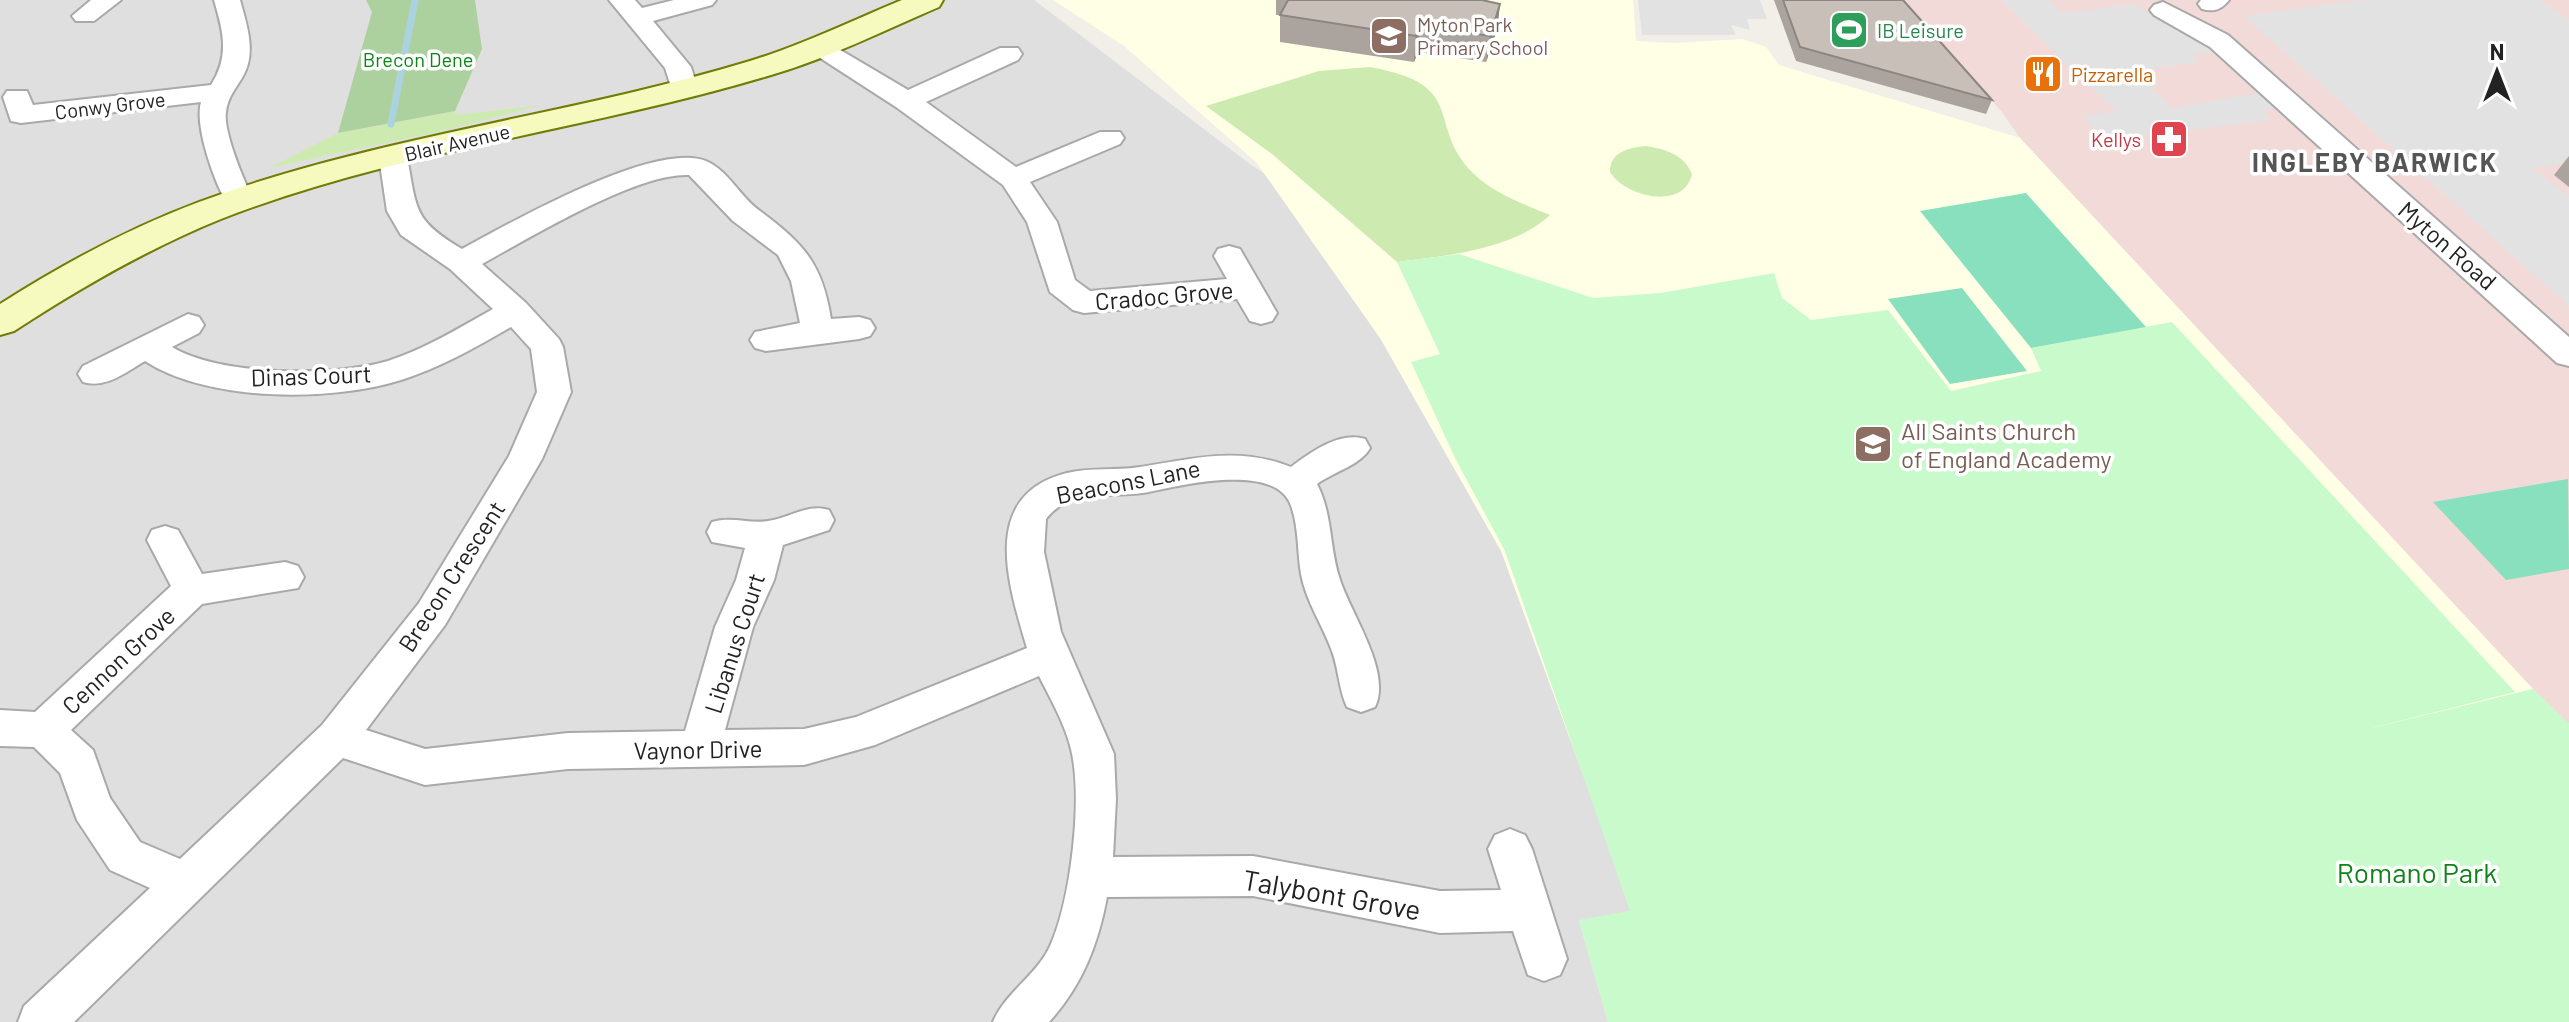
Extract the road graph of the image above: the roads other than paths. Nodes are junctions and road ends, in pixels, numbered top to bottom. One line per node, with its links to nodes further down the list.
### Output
1 (108, 0): 8 (street)
2 (227, 0): 13 (street)
3 (703, 0): 7 (street)
4 (928, 0): 10 (street, Blair Avenue)
5 (2211, 3): 6 (street); 9 (street, Myton Road)
6 (2154, 5): 9 (street, Myton Road)
7 (630, 9): 12 (street)
8 (85, 16)
9 (2219, 41): 29 (street, Myton Road)
10 (820, 46): 12 (street, Blair Avenue); 15 (street, Cradoc Grove)
11 (1032, 70): 15 (street)
12 (684, 90): 17 (street, Blair Avenue)
13 (218, 92): 14 (street, Conwy Grove); 19 (street)
14 (17, 97)
15 (906, 101): 18 (street, Cradoc Grove)
16 (1111, 138): 18 (street)
17 (393, 157): 19 (street, Blair Avenue); 21 (street, Brecon Crescent)
18 (1013, 179): 20 (street, Cradoc Grove)
19 (239, 200): 23 (street, Blair Avenue)
20 (1229, 256)
21 (461, 262): 22 (street, Brecon Crescent); 26 (street)
22 (515, 311): 28 (street, Dinas Court); 43 (street, Brecon Crescent)
23 (0, 322)
24 (188, 325): 28 (street)
25 (859, 328): 26 (street)
26 (817, 331): 27 (street)
27 (766, 340)
28 (146, 346): 30 (street)
29 (2569, 355)
30 (95, 374)
31 (1353, 448): 32 (street)
32 (1294, 483): 39 (street, Beacons Lane); 40 (street)
33 (816, 520): 35 (street, Libanus Court)
34 (725, 532): 35 (street, Libanus Court)
35 (767, 536): 44 (street, Libanus Court)
36 (165, 540): 38 (street, Cennon Grove)
37 (285, 577): 38 (street, Cennon Grove)
38 (192, 590): 42 (street, Cennon Grove)
39 (1049, 656): 44 (street, Vaynor Drive); 46 (street, Beacons Lane)
40 (1361, 695)
41 (0, 728): 42 (street, Cennon Grove)
42 (43, 730): 47 (street, Cennon Grove)
43 (336, 738): 44 (street, Vaynor Drive); 47 (street, Brecon Crescent)
44 (700, 749)
45 (1510, 849): 48 (street)
46 (1088, 877): 48 (street, Talybont Grove); 51 (street, Beacons Lane)
47 (188, 883): 50 (street, Brecon Crescent)
48 (1529, 910): 49 (street)
49 (1544, 959)
50 (41, 1022)
51 (1016, 1022)

